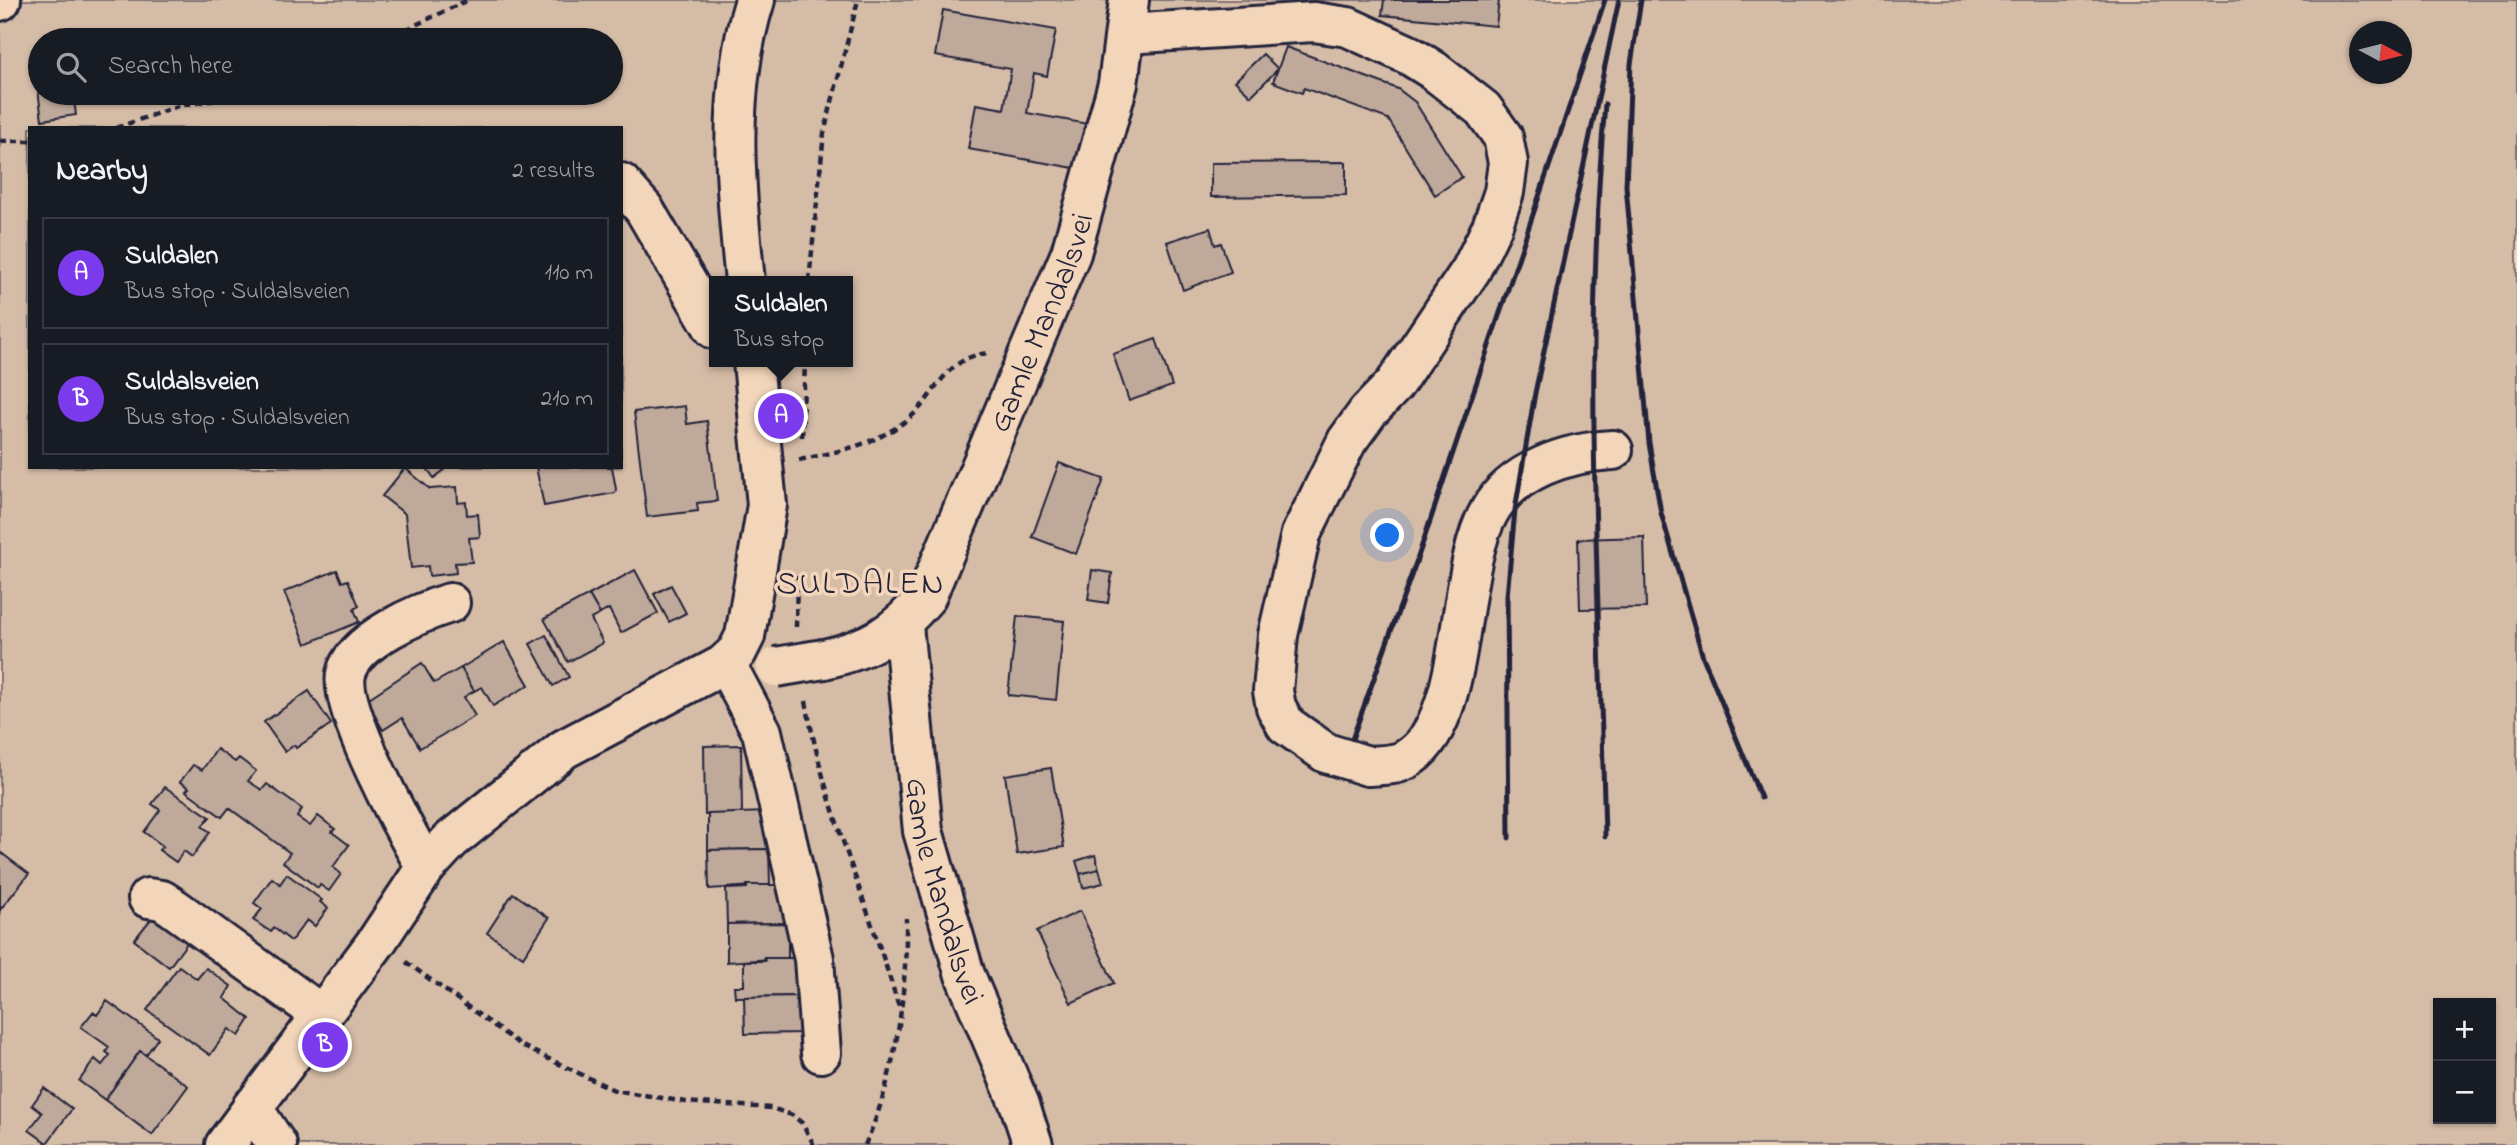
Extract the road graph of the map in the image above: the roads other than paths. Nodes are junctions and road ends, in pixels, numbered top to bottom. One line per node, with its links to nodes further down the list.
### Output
1 (755, 0): 4 (street)
2 (1128, 17): 7 (street, bridge); 9 (street, Gamle Mandalsvei)
3 (623, 185): 5 (street)
4 (744, 276)
5 (709, 319)
6 (749, 370): 10 (street)
7 (1613, 450)
8 (450, 603): 11 (street)
9 (903, 625): 10 (street, Gamle Mandalsvei); 18 (street, Gamle Mandalsvei)
10 (729, 672): 11 (street); 14 (street)
11 (426, 867): 13 (street)
12 (148, 898): 13 (street)
13 (322, 1015): 15 (street)
14 (821, 1053)
15 (252, 1107): 16 (street); 17 (street)
16 (225, 1145)
17 (277, 1145)
18 (1032, 1145)

